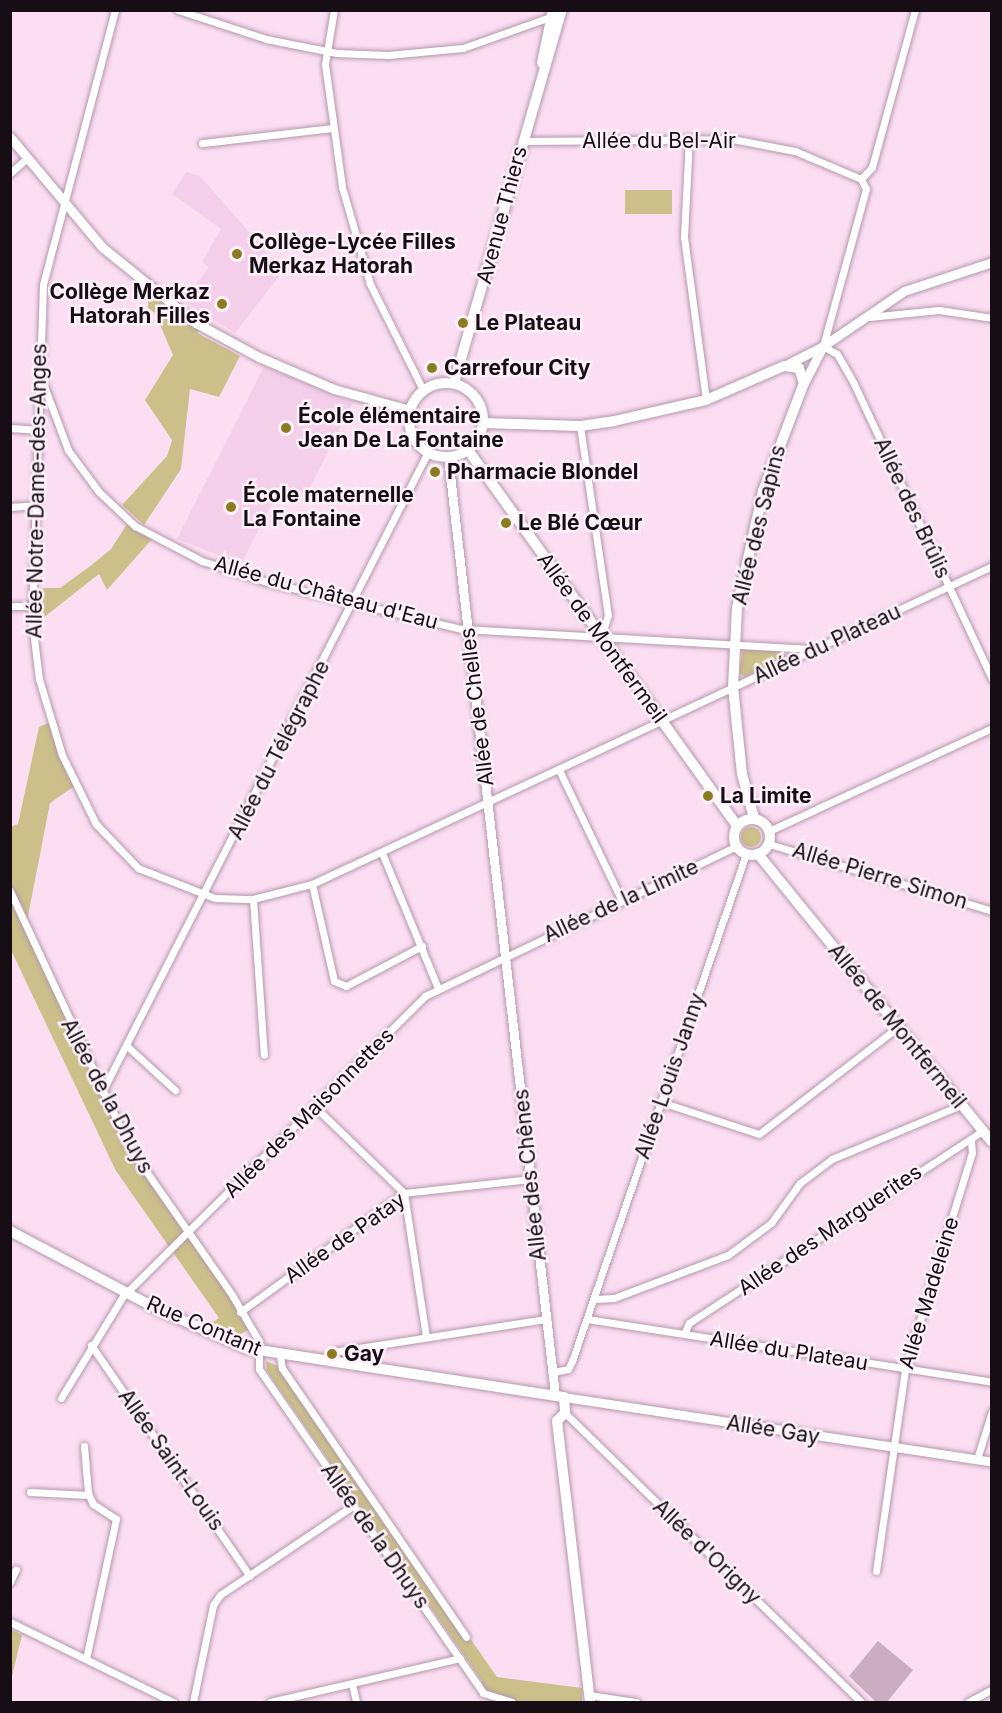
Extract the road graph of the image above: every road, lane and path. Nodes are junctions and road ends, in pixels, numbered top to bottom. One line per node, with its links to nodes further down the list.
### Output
1 (115, 10): 15 (street, Allée Notre-Dame-des-Anges)
2 (178, 10): 6 (street)
3 (333, 10): 6 (street)
4 (915, 10): 14 (street)
5 (559, 12): 6 (street); 10 (main road, Avenue Thiers)
6 (324, 51): 7 (street)
7 (331, 128): 11 (street); 24 (street)
8 (10, 137): 12 (street)
9 (690, 138): 10 (street, Allée du Bel-Air); 14 (street, Allée du Bel-Air); 25 (street)
10 (522, 141): 22 (main road, Avenue Thiers)
11 (202, 143)
12 (27, 158): 13 (street); 15 (street)
13 (10, 173)
14 (861, 179): 19 (street)
15 (64, 203): 21 (street, Allée Notre-Dame-des-Anges); 26 (street)
16 (992, 262): 18 (street)
17 (992, 318): 18 (street)
18 (860, 319): 19 (street)
19 (823, 346): 20 (street); 23 (street, Allée des Sapins); 37 (street, Allée des Brûlis)
20 (784, 366): 23 (main road); 25 (main road)
21 (39, 369): 30 (street, Allée Notre-Dame-des-Anges); 38 (street, Allée du Château d'Eau)
22 (454, 383): 24 (main road); 27 (main road)
23 (804, 383): 43 (main road, Allée des Sapins)
24 (423, 390): 26 (main road)
25 (706, 400): 28 (main road)
26 (410, 410): 32 (main road)
27 (483, 423): 28 (main road); 31 (main road)
28 (580, 426): 42 (street)
29 (10, 428): 30 (street)
30 (40, 430): 34 (street, Allée Notre-Dame-des-Anges)
31 (468, 450): 33 (main road); 42 (main road, Allée de Montfermeil)
32 (428, 452): 33 (main road); 38 (street, Allée du Télégraphe)
33 (448, 457): 41 (street, Allée de Chelles)
34 (37, 505): 35 (street); 40 (street, Allée Notre-Dame-des-Anges)
35 (10, 507)
36 (992, 566): 37 (street, Allée du Plateau)
37 (949, 586): 45 (street, Allée du Plateau); 47 (street, Allée des Brûlis)
38 (353, 602): 41 (street, Allée du Château d'Eau); 63 (street, Allée du Télégraphe)
39 (10, 606): 40 (street)
40 (33, 606): 63 (street, Allée Notre-Dame-des-Anges)
41 (468, 630): 42 (street, Allée du Château d'Eau); 52 (street, Allée de Chelles)
42 (601, 638): 43 (street, Allée du Château d'Eau); 49 (main road, Allée de Montfermeil)
43 (734, 646): 44 (street, Allée du Château d'Eau); 48 (main road, Allée des Sapins)
44 (784, 647): 45 (street, Allée du Château d'Eau); 46 (street)
45 (820, 648): 46 (street, Allée du Plateau)
46 (785, 664): 48 (street, Allée du Plateau)
47 (992, 678)
48 (733, 687): 49 (street, Allée du Plateau); 53 (main road, Allée des Sapins)
49 (662, 721): 51 (street, Allée Notre-Dame-des-Anges); 54 (main road, Allée de Montfermeil)
50 (992, 728): 55 (street)
51 (559, 770): 52 (street, Allée Notre-Dame-des-Anges); 65 (street)
52 (488, 803): 58 (street, Allée Notre-Dame-des-Anges); 68 (street, Allée de Chelles)
53 (754, 818): 54 (main road); 55 (main road)
54 (737, 826): 57 (main road)
55 (769, 831): 56 (main road)
56 (768, 844): 60 (main road); 66 (street, Allée Pierre Simon)
57 (736, 846): 59 (main road); 65 (street, Allée de la Limite)
58 (382, 853): 61 (street, Allée Notre-Dame-des-Anges); 67 (street)
59 (746, 854): 60 (main road); 75 (street, Allée Louis Janny)
60 (758, 854): 70 (main road, Allée de Montfermeil)
61 (312, 884): 64 (street, Allée Notre-Dame-des-Anges); 67 (street)
62 (10, 891): 74 (street, Allée de la Dhuys)
63 (204, 896): 64 (street, Allée Notre-Dame-des-Anges); 71 (street, Allée du Télégraphe)
64 (253, 898): 72 (street)
65 (622, 901): 68 (street, Allée de la Limite)
66 (992, 910)
67 (422, 946): 69 (street)
68 (506, 956): 69 (street, Allée des Maisonnettes); 81 (street, Allée des Chênes)
69 (438, 988): 77 (street, Allée des Maisonnettes)
70 (898, 1027): 75 (street); 76 (main road, Allée de Montfermeil)
71 (128, 1047): 73 (street); 74 (street, Allée du Télégraphe)
72 (264, 1055)
73 (175, 1090)
74 (102, 1092): 84 (street, Allée de la Dhuys)
75 (661, 1102): 86 (street, Allée Louis Janny)
76 (961, 1105): 78 (main road, Allée de Montfermeil); 86 (street)
77 (314, 1106): 82 (street); 84 (street, Allée des Maisonnettes)
78 (982, 1131): 79 (street, Allée des Marguerites); 80 (main road, Allée de Montfermeil)
79 (971, 1141): 90 (street, Allée des Marguerites); 96 (street, Allée Madeleine)
80 (992, 1142)
81 (531, 1179): 82 (street, Allée de Patay); 88 (street, Allée des Chênes)
82 (404, 1193): 87 (street, Allée de Patay); 91 (street)
83 (10, 1230): 85 (main road, Rue Contant)
84 (189, 1235): 85 (street, Allée des Maisonnettes); 87 (street, Allée de la Dhuys)
85 (127, 1292): 92 (street, Allée des Maisonnettes); 93 (main road, Rue Contant)
86 (595, 1299): 89 (street, Allée Louis Janny)
87 (240, 1312): 93 (street, Allée de la Dhuys)
88 (547, 1319): 91 (street); 97 (street, Allée des Chênes)
89 (587, 1319): 90 (street, Allée du Plateau); 97 (street, Allée Louis Janny)
90 (684, 1334): 96 (street, Allée du Plateau)
91 (426, 1336): 94 (street)
92 (91, 1345): 100 (street, Allée des Maisonnettes); 112 (street, Allée Saint-Louis)
93 (260, 1352): 95 (main road, Rue Contant); 109 (street, Allée de la Dhuys)
94 (333, 1352)
95 (280, 1356): 99 (main road, Rue Contant); 115 (street)
96 (906, 1369): 98 (street, Allée du Plateau); 104 (street, Allée Madeleine)
97 (553, 1372): 99 (street, Allée des Chênes)
98 (992, 1382)
99 (560, 1396): 102 (main road); 104 (street, Allée Gay)
100 (61, 1398)
101 (992, 1412): 105 (street)
102 (566, 1413): 120 (main road); 127 (street, Allée d'Origny)
103 (84, 1446): 108 (street)
104 (895, 1448): 105 (street, Allée Gay); 111 (street, Allée Madeleine)
105 (977, 1460): 106 (street, Allée Gay)
106 (992, 1462)
107 (30, 1492): 108 (street)
108 (89, 1495): 117 (street)
109 (354, 1505): 112 (street); 116 (street, Allée de la Dhuys)
110 (16, 1569): 113 (street)
111 (876, 1571)
112 (250, 1575): 122 (street)
113 (10, 1582)
114 (10, 1622): 117 (street)
115 (466, 1637)
116 (460, 1658): 118 (street); 125 (street, Allée de la Dhuys)
117 (86, 1659): 121 (street)
118 (352, 1684): 123 (street); 124 (street)
119 (992, 1689): 128 (street)
120 (590, 1699): 126 (street)
121 (173, 1702)
122 (193, 1702)
123 (270, 1702)
124 (356, 1702)
125 (512, 1702)
126 (636, 1702)
127 (861, 1702)
128 (968, 1702)

